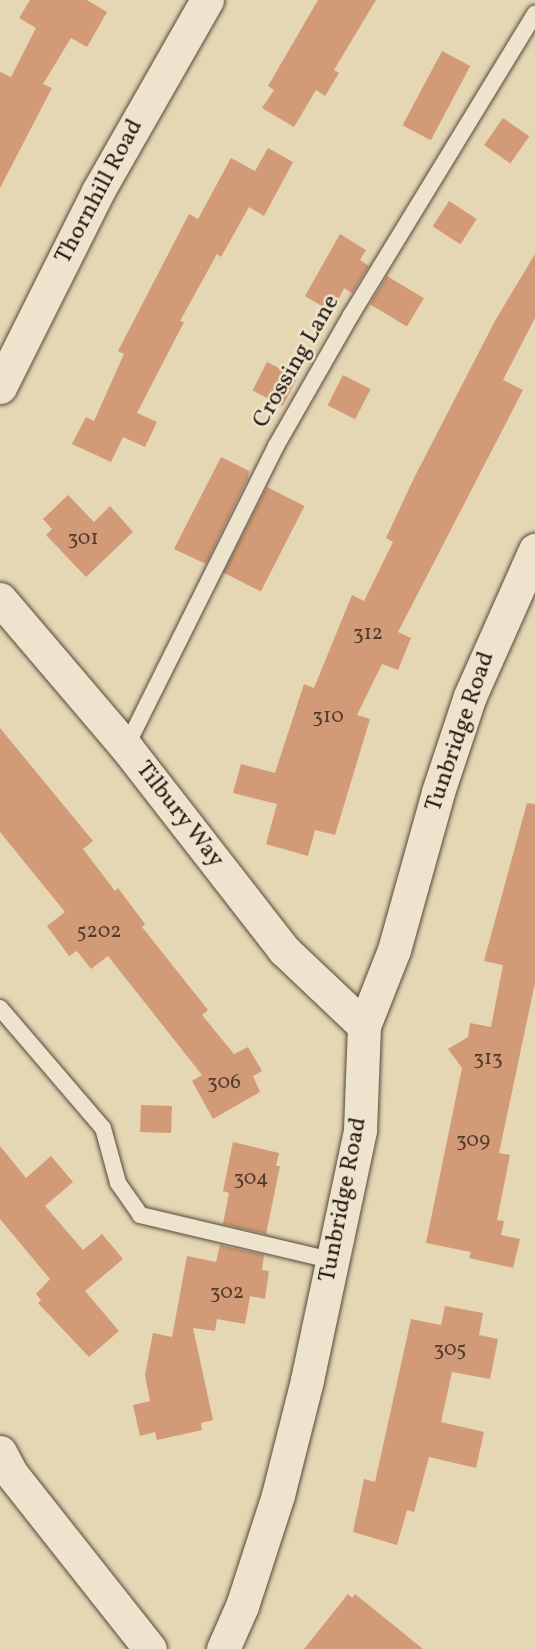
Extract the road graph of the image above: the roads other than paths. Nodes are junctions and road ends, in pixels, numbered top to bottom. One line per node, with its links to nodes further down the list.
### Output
1 (207, 0): 3 (street, Thornhill Road)
2 (535, 14): 6 (lane, Crossing Lane)
3 (0, 387)
4 (535, 550): 8 (street, Tunbridge Road)
5 (0, 598): 6 (street, Tilbury Way)
6 (126, 747): 8 (street, Tilbury Way)
7 (0, 1008): 9 (lane)
8 (364, 1026): 9 (street, Tunbridge Road)
9 (334, 1260): 12 (street, Tunbridge Road)
10 (4, 1464): 11 (street)
11 (150, 1649)
12 (223, 1649)

